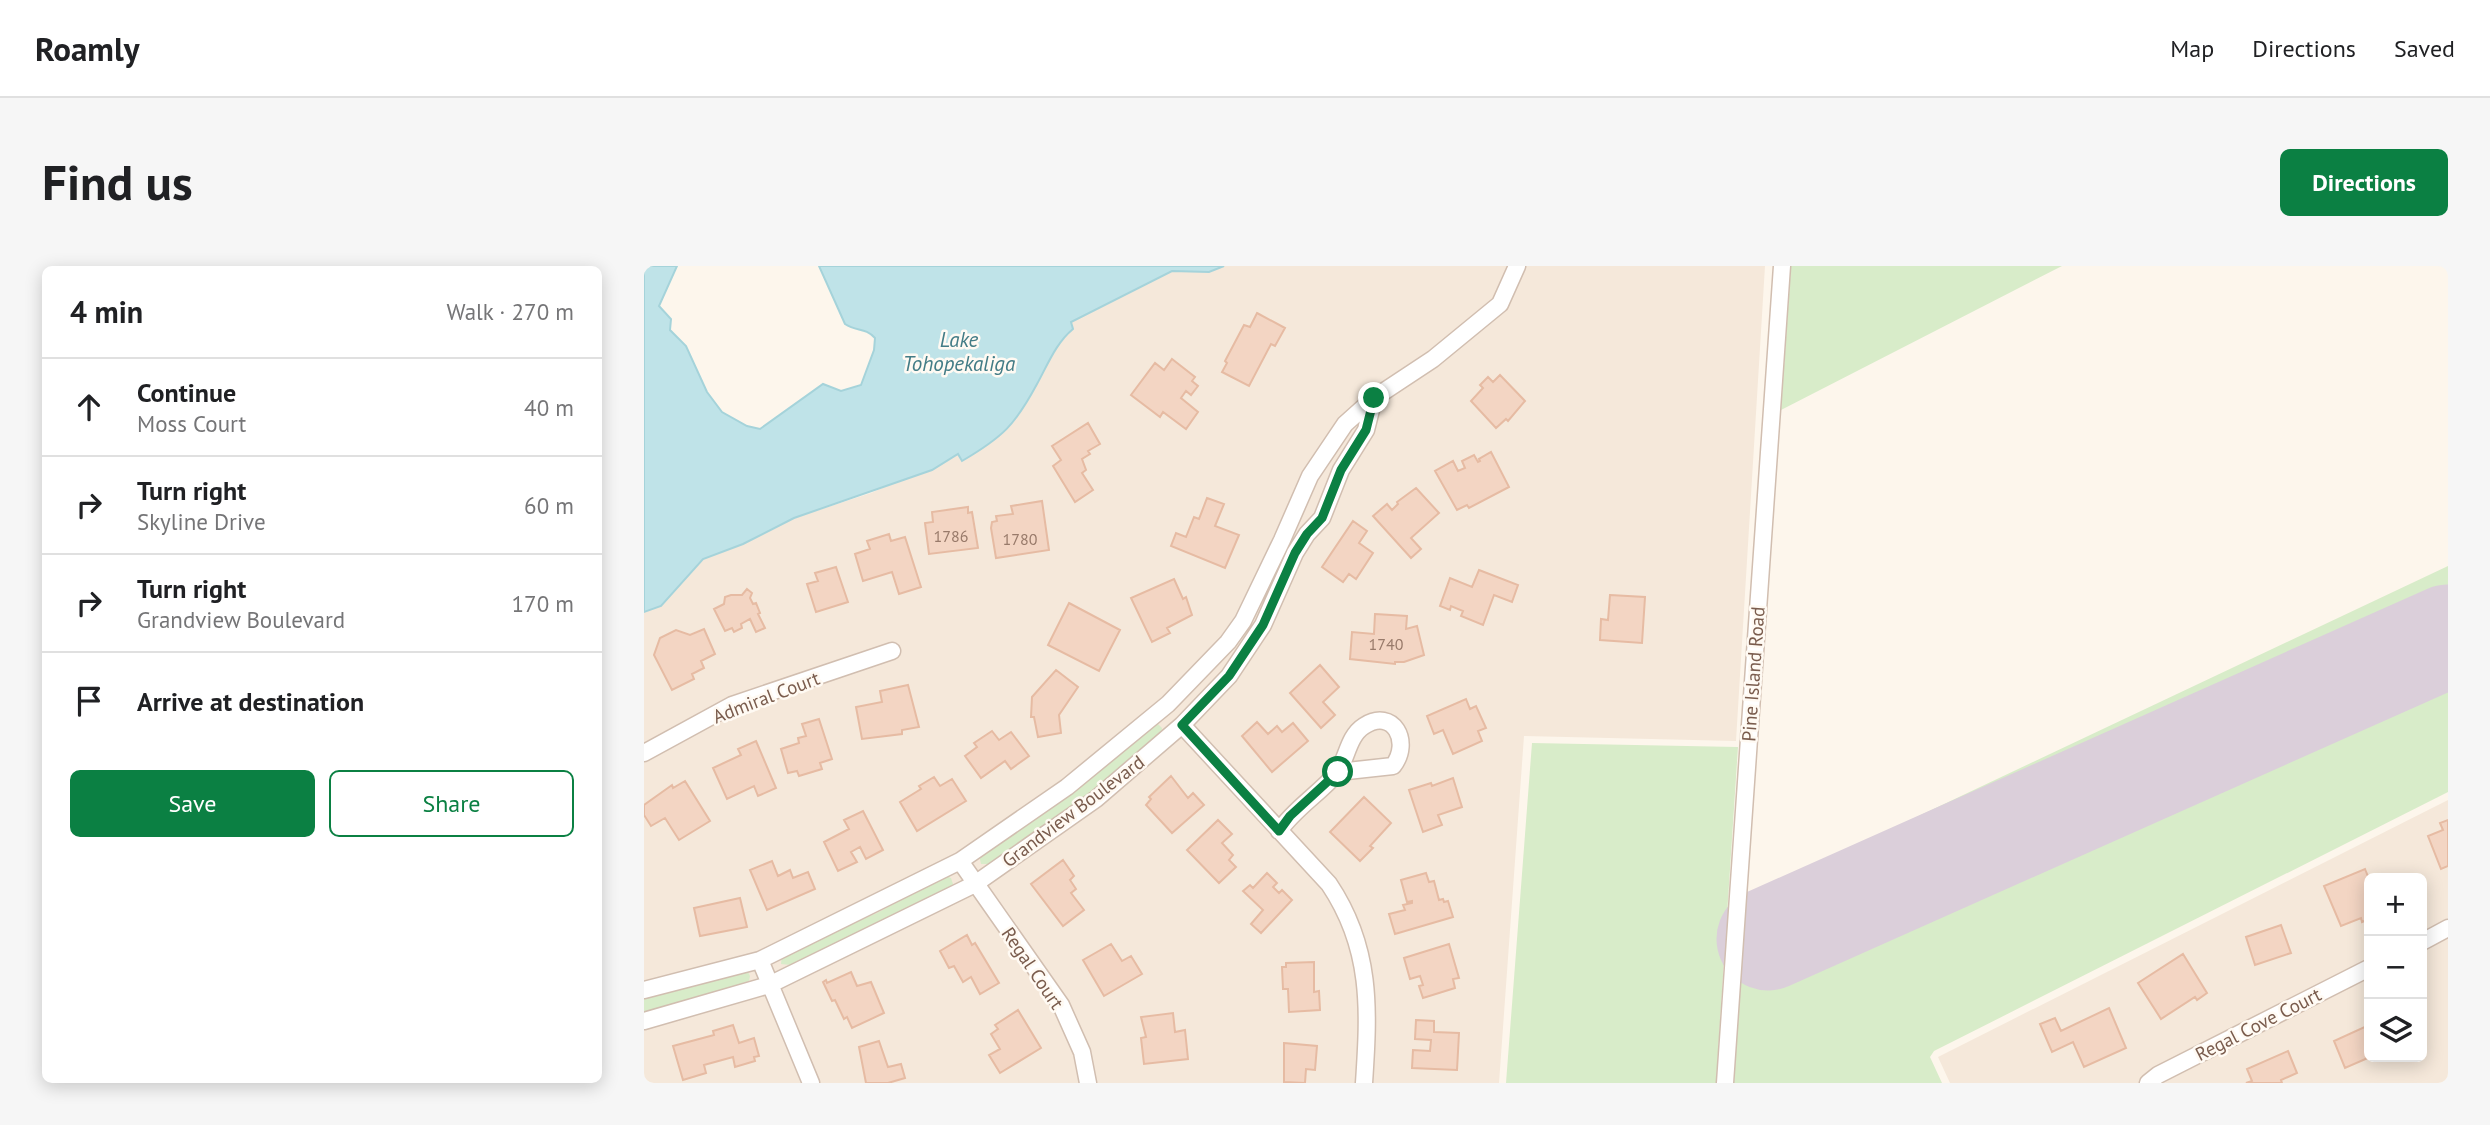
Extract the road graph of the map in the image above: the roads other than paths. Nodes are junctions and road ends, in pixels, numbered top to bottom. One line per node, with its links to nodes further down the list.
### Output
1 (1517, 266): 3 (street, Grandview Boulevard)
2 (1782, 266): 22 (street, Pine Island Road)
3 (1374, 398): 5 (street, Grandview Boulevard); 9 (street, Grandview Boulevard)
4 (892, 651): 6 (street, Admiral Court)
5 (1182, 725): 8 (street); 10 (street, Grandview Boulevard)
6 (644, 753)
7 (1338, 772): 8 (street)
8 (1279, 831): 21 (street)
9 (960, 861): 10 (street, Regal Court); 13 (street, Grandview Boulevard)
10 (975, 884): 15 (street, Grandview Boulevard); 20 (street, Regal Court)
11 (2448, 928): 12 (street)
12 (2427, 939)
13 (760, 960): 15 (street); 16 (street, Grandview Boulevard)
14 (2364, 971): 18 (street, Regal Cove Court)
15 (769, 985): 17 (street, Grandview Boulevard); 19 (street)
16 (644, 990)
17 (644, 1021)
18 (2156, 1080)
19 (811, 1083)
20 (1088, 1083)
21 (1364, 1083)
22 (1725, 1083)

